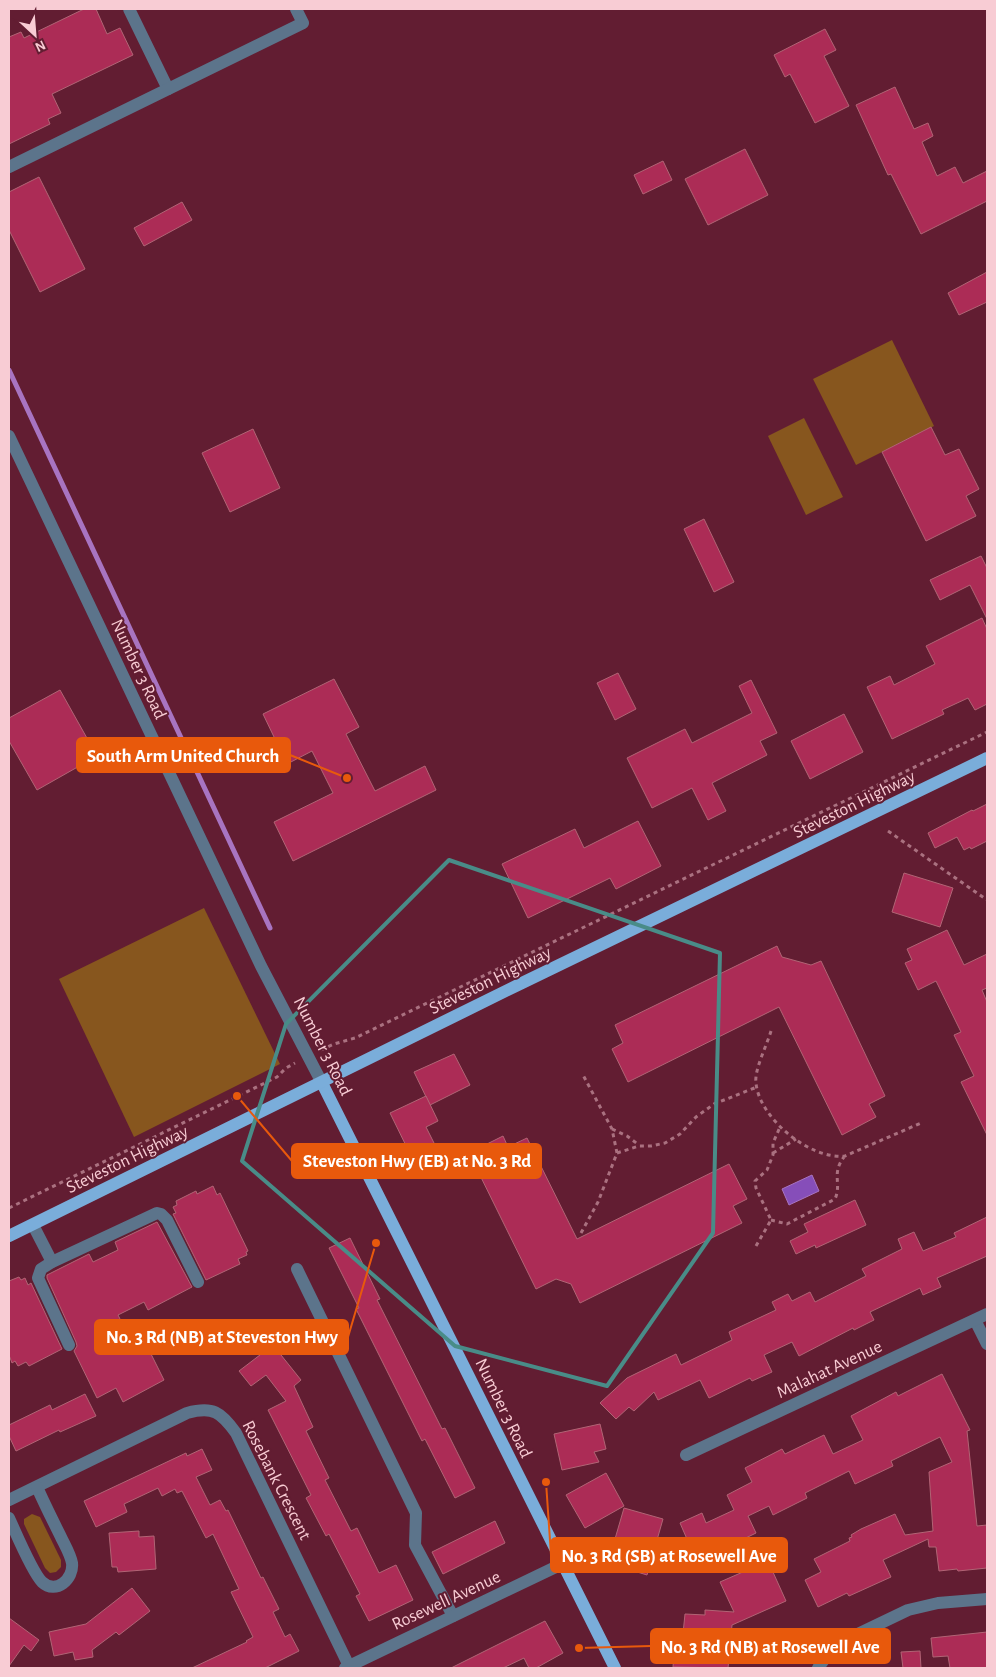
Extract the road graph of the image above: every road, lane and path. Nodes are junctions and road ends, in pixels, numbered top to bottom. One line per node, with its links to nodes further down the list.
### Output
1 (129, 9): 3 (street)
2 (296, 9): 3 (street)
3 (168, 89): 4 (street)
4 (9, 166)
5 (9, 436): 14 (street, Number 3 Road)
6 (987, 732): 11 (path)
7 (987, 758): 14 (main road, Steveston Highway)
8 (888, 831): 9 (path)
9 (987, 900)
10 (771, 1031): 15 (path)
11 (334, 1044)
12 (286, 1068): 24 (path)
13 (583, 1076): 18 (path)
14 (322, 1083): 26 (main road, Steveston Highway); 40 (main road, Number 3 Road)
15 (757, 1086): 17 (path); 20 (path)
16 (921, 1123): 23 (path)
17 (780, 1126): 19 (path); 22 (path)
18 (612, 1129): 20 (path); 21 (path)
19 (796, 1139): 22 (path); 23 (path)
20 (639, 1146): 21 (path)
21 (617, 1153): 27 (path)
22 (773, 1154): 25 (path)
23 (845, 1156): 25 (path)
24 (9, 1208)
25 (770, 1220): 29 (path)
26 (33, 1224): 28 (main road, Steveston Highway); 30 (street)
27 (581, 1233)
28 (9, 1236)
29 (756, 1246)
30 (52, 1262): 32 (street); 35 (street)
31 (297, 1269): 42 (street)
32 (198, 1282)
33 (981, 1317): 34 (street); 36 (street, Malahat Avenue)
34 (987, 1344)
35 (69, 1345)
36 (686, 1455)
37 (37, 1487): 38 (street, Rosebank Crescent); 39 (street); 43 (street, Rosebank Crescent)
38 (9, 1500)
39 (9, 1518)
40 (562, 1564): 42 (street, Rosewell Avenue); 44 (main road, Number 3 Road)
41 (987, 1599): 45 (street)
42 (453, 1616): 43 (street, Rosewell Avenue)
43 (347, 1667)
44 (615, 1668)
45 (818, 1668)

